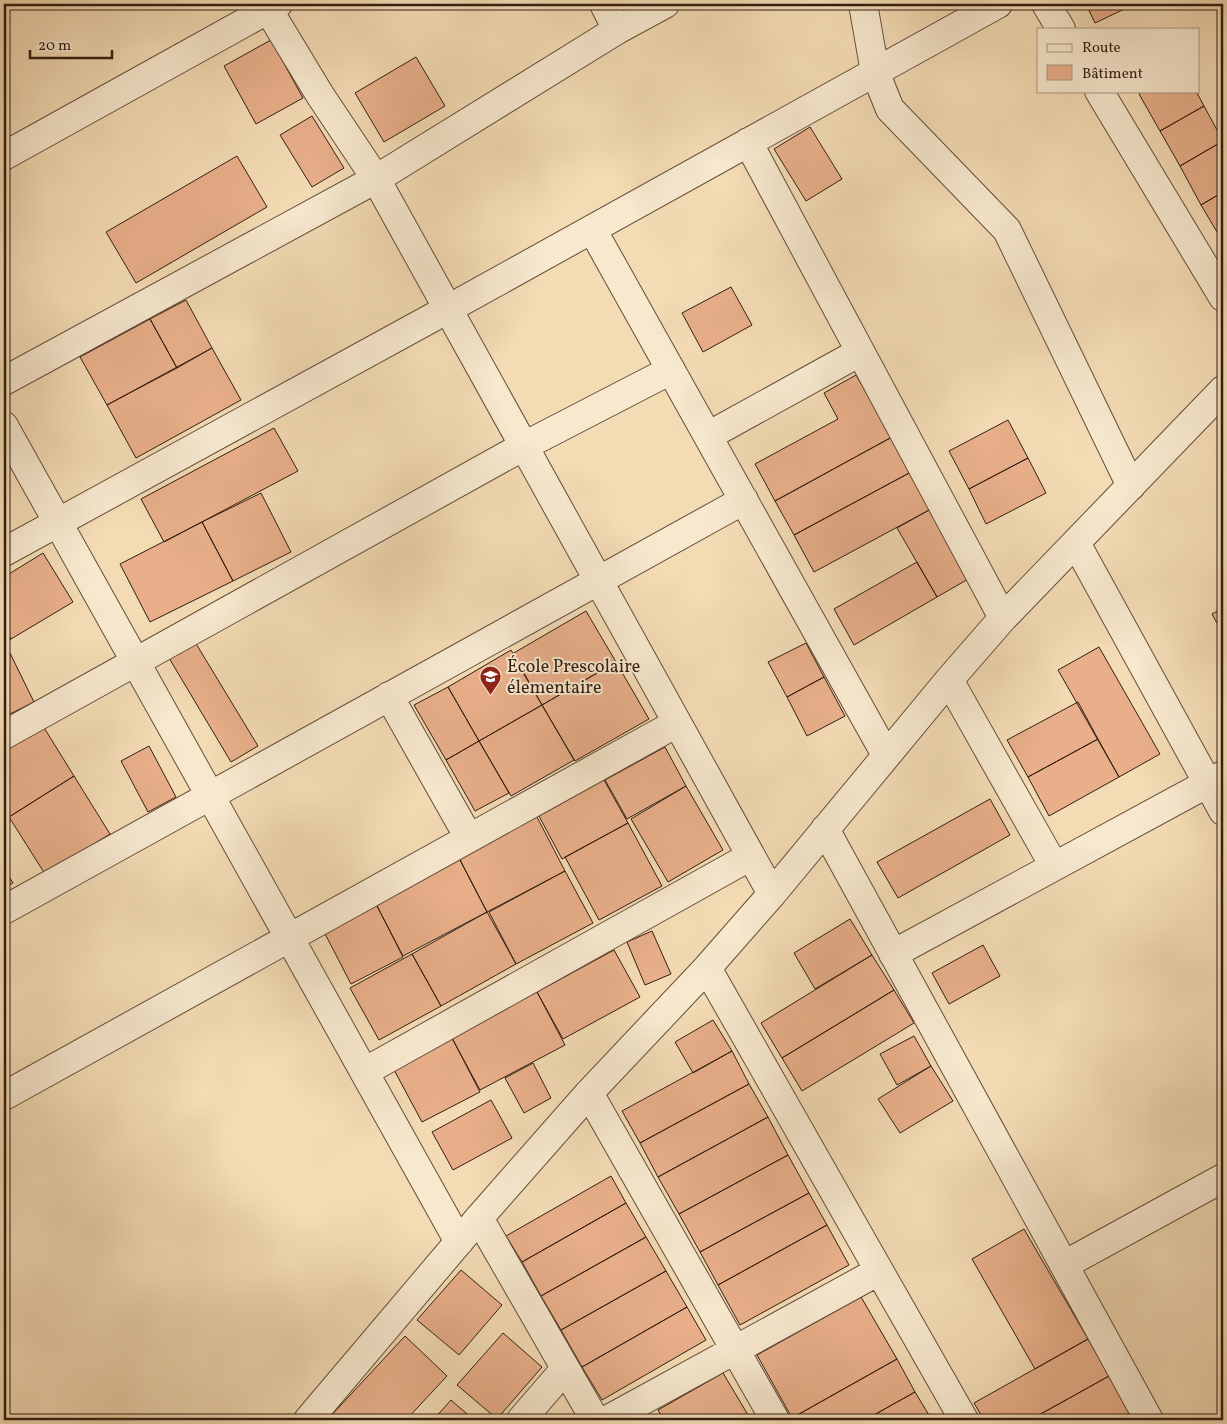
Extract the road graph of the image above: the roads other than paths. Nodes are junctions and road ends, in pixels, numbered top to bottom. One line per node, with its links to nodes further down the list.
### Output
1 (604, 4): 8 (street)
2 (666, 4): 8 (street)
3 (863, 4): 9 (street)
4 (998, 4): 9 (street)
5 (1046, 4): 7 (street)
6 (273, 6): 12 (street); 13 (street)
7 (1060, 28)
8 (617, 30): 13 (street)
9 (875, 72): 11 (street); 24 (street)
10 (1100, 92): 15 (street)
11 (748, 142): 14 (street); 17 (street)
12 (4, 156)
13 (376, 179): 16 (street); 19 (street)
14 (592, 229): 16 (street); 18 (street)
15 (1223, 297)
16 (448, 309): 23 (street); 26 (street)
17 (860, 352): 22 (street); 30 (street)
18 (671, 370): 22 (street); 23 (street)
19 (4, 381)
20 (1223, 390): 24 (street)
21 (4, 426): 26 (street)
22 (708, 436): 25 (street)
23 (524, 446): 29 (street); 31 (street)
24 (1131, 486): 27 (street)
25 (744, 500): 29 (street); 36 (street)
26 (57, 522): 28 (street); 31 (street)
27 (1076, 542): 30 (street); 37 (street)
28 (4, 552)
29 (598, 580): 33 (street); 34 (street)
30 (1003, 618): 32 (street)
31 (136, 663): 35 (street); 38 (street)
32 (949, 680): 36 (street); 43 (street)
33 (389, 696): 38 (street); 41 (street)
34 (677, 723): 41 (street); 42 (street)
35 (4, 736)
36 (886, 755): 40 (street)
37 (1216, 779): 39 (street); 43 (street)
38 (210, 795): 45 (street); 46 (street)
39 (1223, 811)
40 (825, 829): 44 (street); 47 (street)
41 (469, 838): 46 (street)
42 (751, 856): 44 (street); 49 (street)
43 (1054, 866): 47 (street)
44 (772, 894): 48 (street)
45 (4, 910)
46 (289, 938): 49 (street); 51 (street)
47 (893, 954): 55 (street)
48 (707, 968): 50 (street); 56 (street)
49 (364, 1072): 54 (street)
50 (589, 1093): 53 (street); 57 (street)
51 (4, 1096)
52 (1221, 1186): 55 (street)
53 (479, 1218): 54 (street); 58 (street)
54 (459, 1242): 59 (street)
55 (1064, 1265): 65 (street)
56 (879, 1271): 57 (street); 64 (street)
57 (735, 1350): 62 (street); 63 (street)
58 (565, 1369): 60 (street); 61 (street)
59 (308, 1420)
60 (521, 1420)
61 (595, 1420)
62 (606, 1420)
63 (775, 1420)
64 (964, 1420)
65 (1149, 1420)

